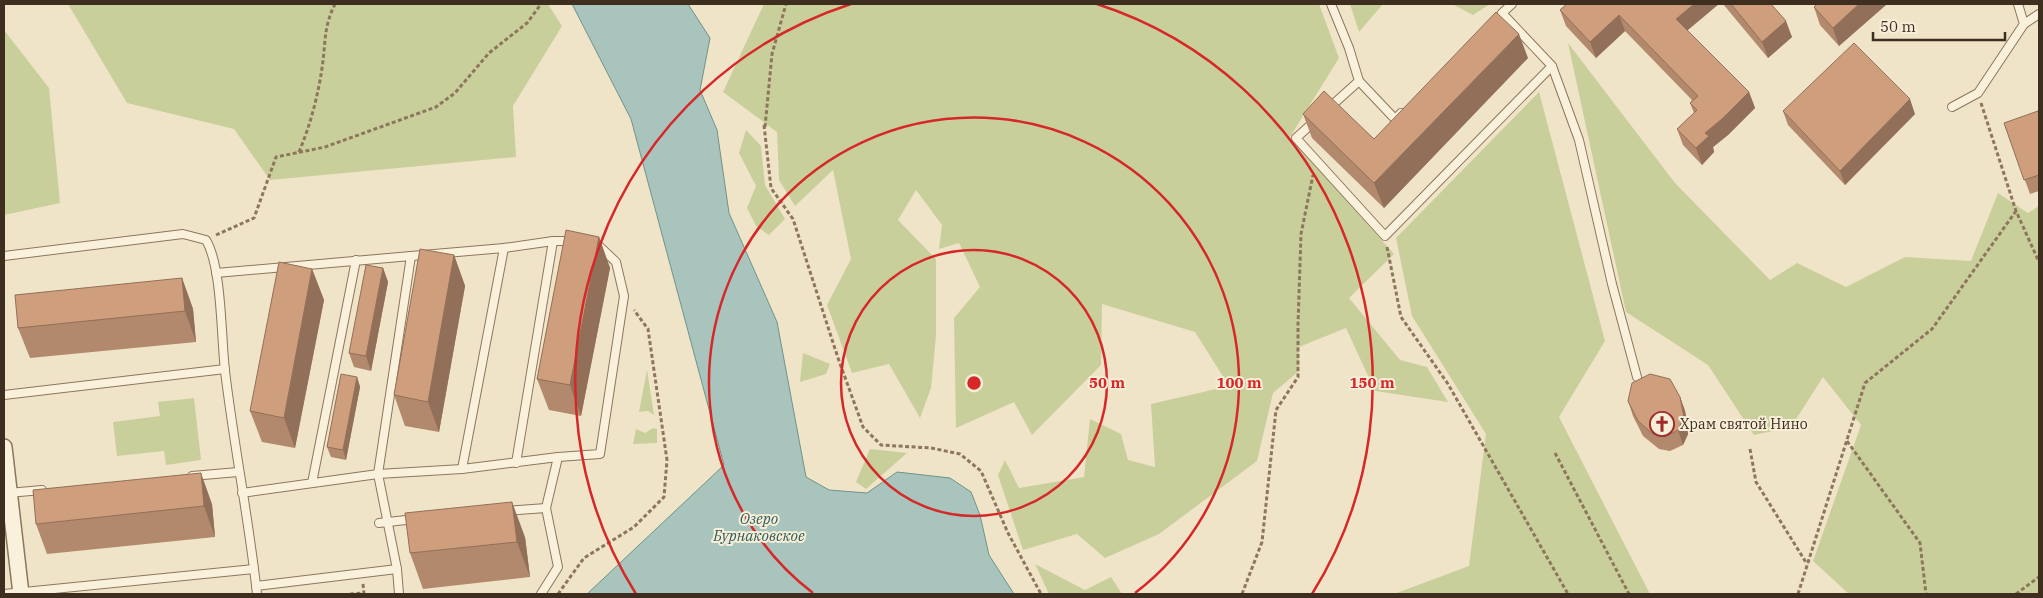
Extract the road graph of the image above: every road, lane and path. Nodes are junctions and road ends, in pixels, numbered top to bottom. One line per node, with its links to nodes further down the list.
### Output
1 (335, 4): 18 (path)
2 (541, 4): 18 (path)
3 (786, 4): 17 (path)
4 (1331, 4): 12 (lane)
5 (1512, 4): 7 (lane)
6 (2018, 4): 10 (lane)
7 (1502, 13): 9 (lane); 11 (lane)
8 (2039, 14): 10 (lane)
9 (1495, 20)
10 (2024, 24): 13 (lane)
11 (1552, 66): 21 (lane); 32 (lane)
12 (1359, 81): 14 (lane); 19 (lane)
13 (1978, 93): 15 (lane); 20 (path)
14 (1408, 106)
15 (1952, 107)
16 (764, 125): 17 (path)
17 (765, 130): 65 (path)
18 (299, 152): 22 (path)
19 (1316, 160): 21 (lane); 66 (path)
20 (2016, 211): 28 (path); 34 (path)
21 (1385, 236): 67 (path)
22 (206, 240): 25 (lane); 29 (lane)
23 (553, 241): 24 (lane); 30 (lane); 39 (lane)
24 (504, 248): 26 (lane); 40 (lane)
25 (4, 256)
26 (411, 256): 27 (lane); 42 (lane)
27 (356, 260): 29 (lane); 44 (lane)
28 (2039, 262)
29 (216, 273): 31 (lane)
30 (624, 296): 38 (lane); 64 (path)
31 (224, 369): 33 (lane); 41 (lane)
32 (1637, 377)
33 (4, 395)
34 (1847, 441): 53 (path); 70 (path)
35 (4, 447): 47 (street)
36 (1750, 449): 53 (path)
37 (1555, 453): 68 (path)
38 (558, 457): 39 (lane); 48 (lane)
39 (516, 463): 40 (lane)
40 (462, 469): 42 (lane)
41 (238, 472): 43 (lane); 46 (lane)
42 (378, 474): 44 (lane); 51 (lane)
43 (181, 477)
44 (312, 483): 46 (lane)
45 (46, 490): 47 (lane)
46 (242, 493): 54 (lane)
47 (6, 494): 58 (street)
48 (546, 508): 49 (lane); 63 (lane)
49 (496, 512)
50 (427, 518): 51 (lane)
51 (388, 521): 52 (lane); 55 (lane)
52 (379, 523)
53 (1807, 564): 69 (path)
54 (254, 569): 57 (lane); 58 (lane)
55 (396, 569): 57 (lane); 62 (lane)
56 (2039, 577): 71 (path)
57 (256, 590)
58 (21, 593): 60 (lane)
59 (364, 593): 61 (path)
60 (4, 594)
61 (350, 594)
62 (400, 594)
63 (541, 594)
64 (558, 594)
65 (1041, 594)
66 (1242, 594)
67 (1568, 594)
68 (1629, 594)
69 (1798, 594)
70 (1926, 594)
71 (2016, 594)

